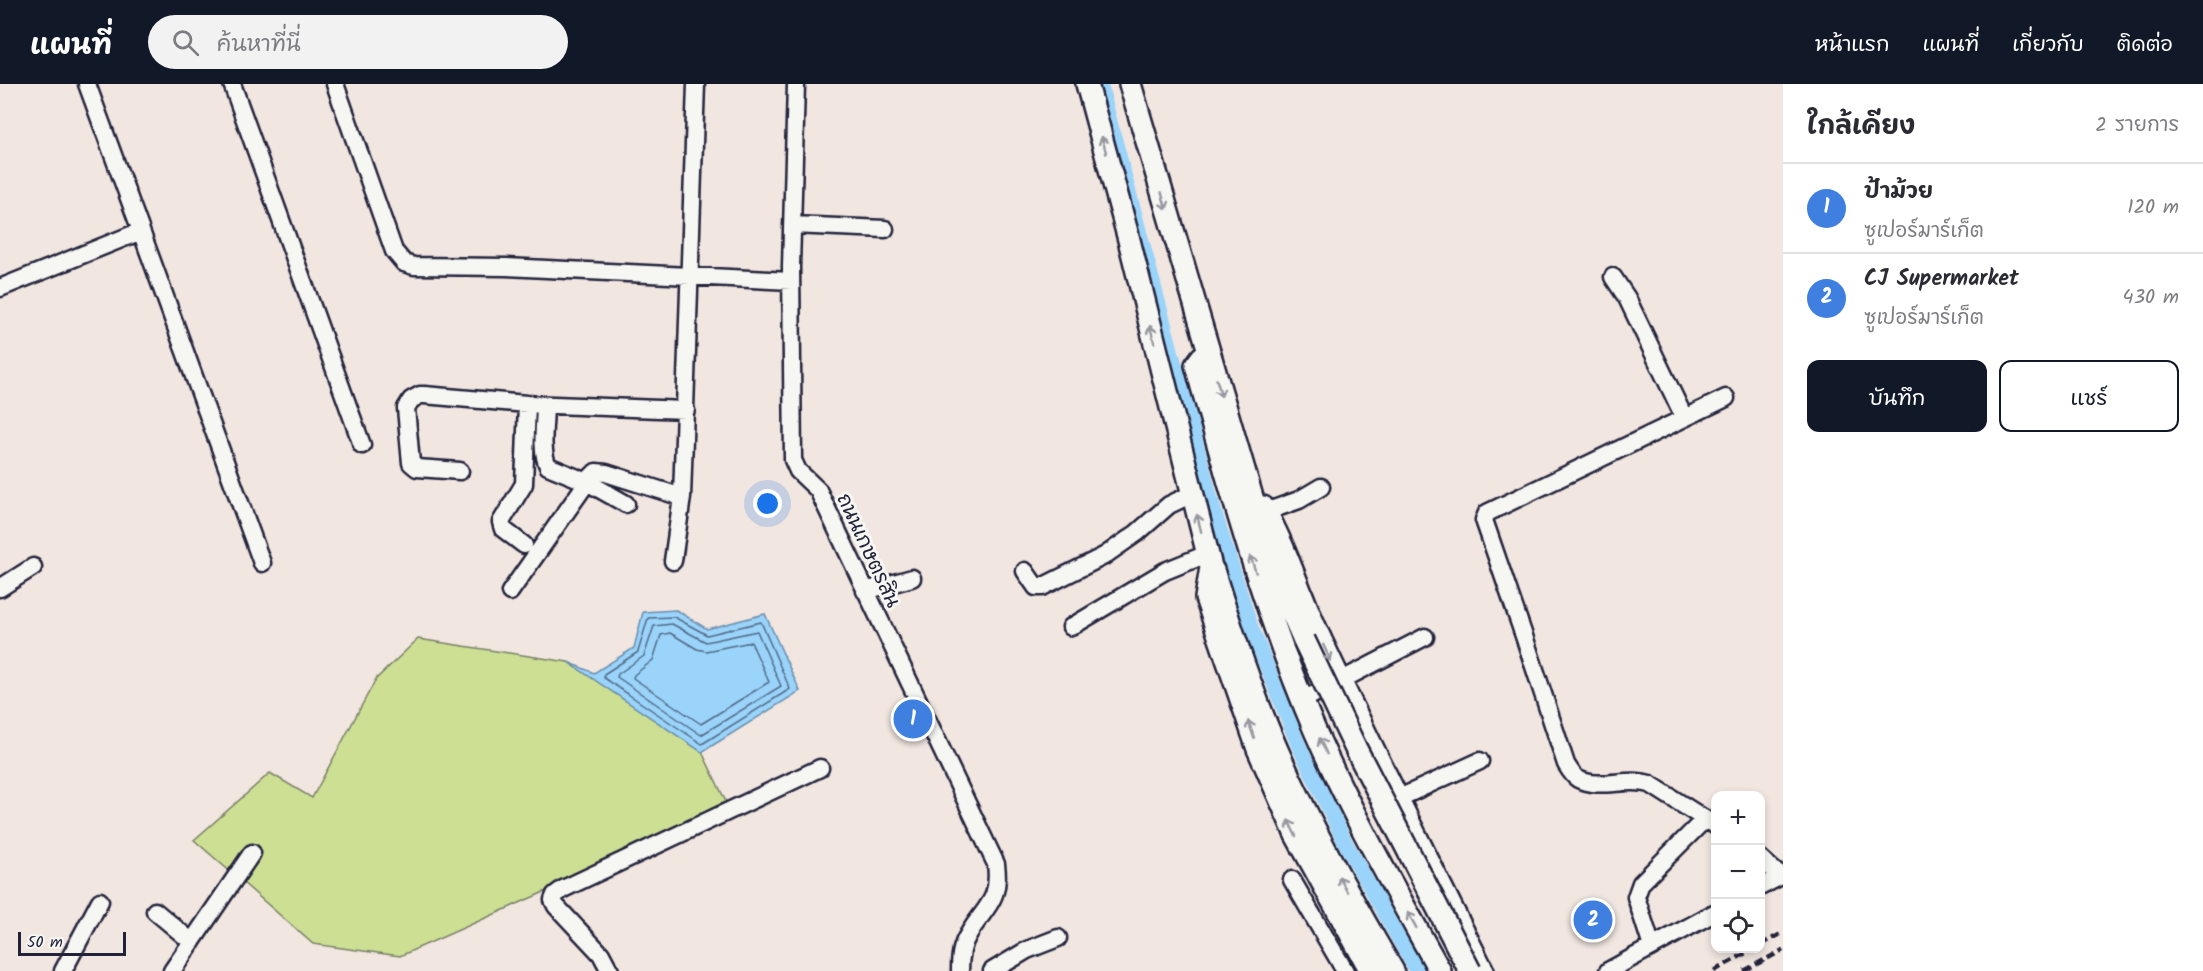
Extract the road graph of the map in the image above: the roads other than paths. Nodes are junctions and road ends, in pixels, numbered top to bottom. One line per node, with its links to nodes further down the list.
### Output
1 (87, 84): 10 (street)
2 (232, 84): 21 (street)
3 (335, 84): 11 (street)
4 (696, 84): 11 (street)
5 (796, 84): 8 (street, ถนนเกษตรสิน)
6 (1087, 84): 25 (street, one-way to 6)
7 (1130, 84): 15 (street, one-way to 15)
8 (792, 225): 9 (street); 13 (street, ถนนเกษตรสิน)
9 (885, 229)
10 (141, 231): 14 (street); 32 (street)
11 (690, 277): 13 (street); 19 (street)
12 (1613, 277): 20 (street)
13 (791, 281): 37 (street, ถนนเกษตรสิน)
14 (0, 288)
15 (1209, 353): 28 (street, one-way to 28); 42 (street, one-way to 15)
16 (1726, 398): 20 (street)
17 (527, 405): 18 (street); 22 (street); 29 (street)
18 (545, 405): 19 (street); 23 (street)
19 (686, 410): 26 (street)
20 (1684, 417): 46 (street)
21 (362, 445)
22 (460, 471)
23 (587, 482): 26 (street); 27 (street); 38 (street)
24 (1322, 487): 28 (street)
25 (1192, 494): 30 (street, one-way to 25); 34 (street)
26 (682, 497): 31 (street)
27 (626, 504)
28 (1261, 513): 41 (street, one-way to 41); 67 (street, bridge)
29 (524, 545)
30 (1209, 560): 39 (street); 64 (street, one-way to 30); 65 (street, one-way to 30)
31 (673, 561)
32 (262, 563)
33 (33, 567): 36 (street)
34 (1025, 571)
35 (912, 578): 37 (street)
36 (0, 588)
37 (865, 591): 61 (street, ถนนเกษตรสิน)
38 (510, 592)
39 (1071, 627)
40 (1425, 637): 41 (street)
41 (1340, 681): 42 (street); 45 (street)
42 (1303, 700): 66 (street, one-way to 42)
43 (1480, 761): 45 (street)
44 (820, 768): 60 (street)
45 (1397, 799): 68 (street)
46 (1710, 822): 57 (street)
47 (252, 853): 56 (street)
48 (1765, 861): 49 (street)
49 (1782, 876): 51 (street)
50 (1292, 880): 63 (street)
51 (1765, 885)
52 (100, 901): 58 (street)
53 (155, 911): 56 (street)
54 (1711, 915): 57 (street)
55 (1058, 938): 62 (street)
56 (192, 942): 59 (street)
57 (1652, 947): 69 (street)
58 (63, 971)
59 (172, 971)
60 (610, 971)
61 (960, 971)
62 (992, 971)
63 (1345, 971)
64 (1371, 971)
65 (1393, 971)
66 (1440, 971)
67 (1470, 971)
68 (1483, 971)
69 (1608, 971)

